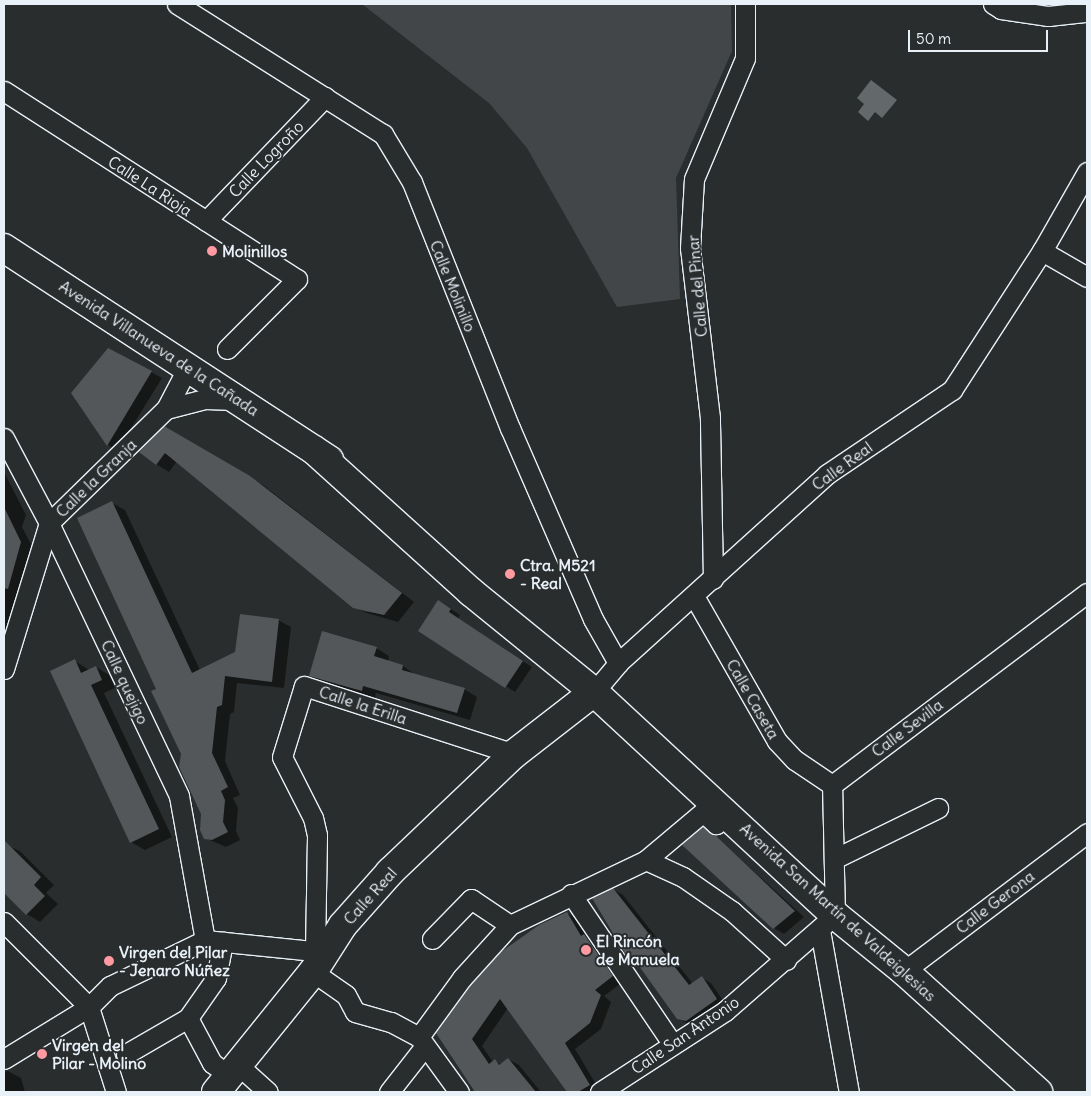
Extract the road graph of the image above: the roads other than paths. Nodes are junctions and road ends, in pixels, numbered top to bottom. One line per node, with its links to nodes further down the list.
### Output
1 (177, 4): 6 (street, Calle Molinillo)
2 (745, 4): 18 (street, Calle del Pinar)
3 (992, 4): 4 (street)
4 (1087, 12)
5 (4, 92): 8 (street, Calle La Rioja)
6 (325, 97): 8 (street, Calle Logroño); 21 (street, Calle Molinillo)
7 (1087, 172): 10 (street, Calle Real)
8 (206, 221): 12 (street, Calle La Rioja)
9 (4, 248): 13 (main road, Avenida Villanueva de la Cañada)
10 (1042, 251): 11 (street); 18 (street, Calle Real)
11 (1087, 278)
12 (227, 349)
13 (188, 367): 14 (main road, Avenida Villanueva de la Cañada); 15 (street, Calle la Granja)
14 (240, 400): 15 (street, Calle la Granja); 22 (main road, Avenida Villanueva de la Cañada)
15 (166, 409): 17 (street, Calle la Granja)
16 (4, 438): 17 (street, Calle quejigo)
17 (49, 523): 23 (street, Calle la Granja); 38 (street, Calle quejigo)
18 (713, 579): 20 (street, Calle Real)
19 (1087, 593): 27 (street, Calle Sevilla)
20 (694, 596): 21 (street, Calle Real); 27 (street, Calle Caseta)
21 (618, 664): 24 (street, Calle Real)
22 (565, 668): 24 (main road, Avenida Villanueva de la Cañada); 25 (main road, Calle Real)
23 (4, 669)
24 (594, 692): 25 (main road, Calle Real); 29 (main road, Avenida San Martín de Valdeiglesias)
25 (550, 724): 26 (main road, Calle Real)
26 (514, 754): 39 (main road, Calle Real); 39 (street, Calle la Erilla)
27 (832, 785): 31 (street)
28 (938, 808): 31 (street)
29 (726, 812): 32 (street); 35 (main road, Avenida San Martín de Valdeiglesias)
30 (1087, 833): 41 (street, Calle Gerona)
31 (834, 859): 35 (street)
32 (646, 860): 33 (street); 40 (street)
33 (571, 894): 36 (street); 45 (street)
34 (4, 922): 42 (street)
35 (828, 922): 40 (street, Calle San Antonio); 41 (main road, Avenida San Martín de Valdeiglesias); 54 (street)
36 (510, 925): 37 (street); 44 (street)
37 (432, 939)
38 (214, 941): 39 (street); 42 (street); 43 (street, Calle quejigo)
39 (317, 958): 44 (street); 48 (main road, Calle Real)
40 (786, 960): 45 (street, Calle San Antonio)
41 (904, 971): 55 (main road, Avenida San Martín de Valdeiglesias)
42 (89, 1007): 47 (street); 49 (street)
43 (188, 1018): 46 (street); 48 (street)
44 (422, 1041): 51 (street); 52 (street)
45 (672, 1043): 53 (street, Calle San Antonio)
46 (126, 1054)
47 (4, 1059)
48 (228, 1078): 50 (street)
49 (116, 1092)
50 (268, 1092)
51 (388, 1092)
52 (459, 1092)
53 (600, 1092)
54 (849, 1092)
55 (1038, 1092)

